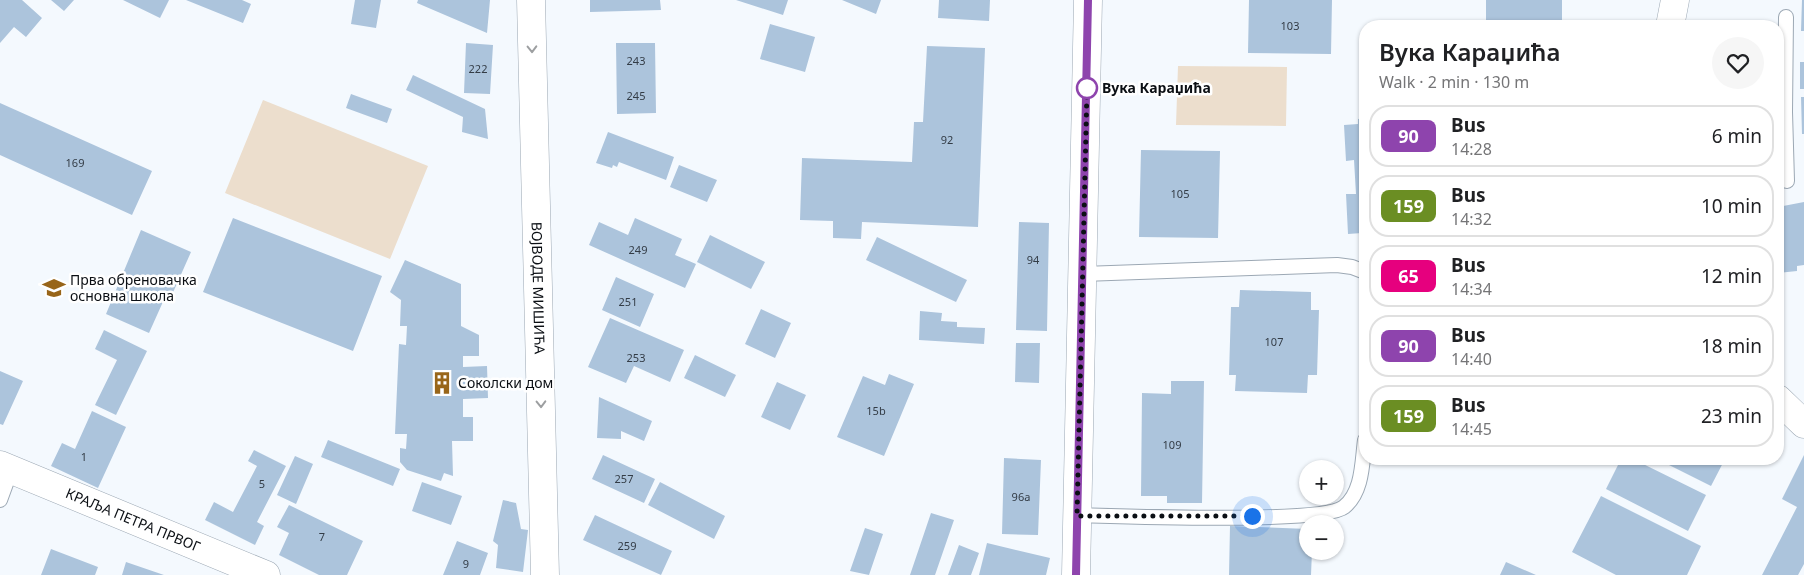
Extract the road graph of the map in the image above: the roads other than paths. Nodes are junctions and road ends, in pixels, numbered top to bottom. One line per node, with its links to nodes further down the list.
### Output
1 (531, 0): 18 (street, ВОЈВОДЕ МИШИЋА, one-way to 18)
2 (1088, 0): 10 (street)
3 (1675, 0): 5 (street)
4 (1786, 17): 6 (lane)
5 (1671, 20)
6 (1784, 55)
7 (1784, 146): 8 (lane)
8 (1787, 181)
9 (1359, 269): 10 (lane)
10 (1083, 274): 16 (street)
11 (1784, 405): 12 (street)
12 (1804, 424)
13 (1361, 465): 16 (lane)
14 (6, 467): 15 (lane); 17 (street, КРАЉА ПЕТРА ПРВОГ)
15 (0, 500)
16 (1077, 516): 19 (street)
17 (266, 575)
18 (545, 575)
19 (1076, 575)

